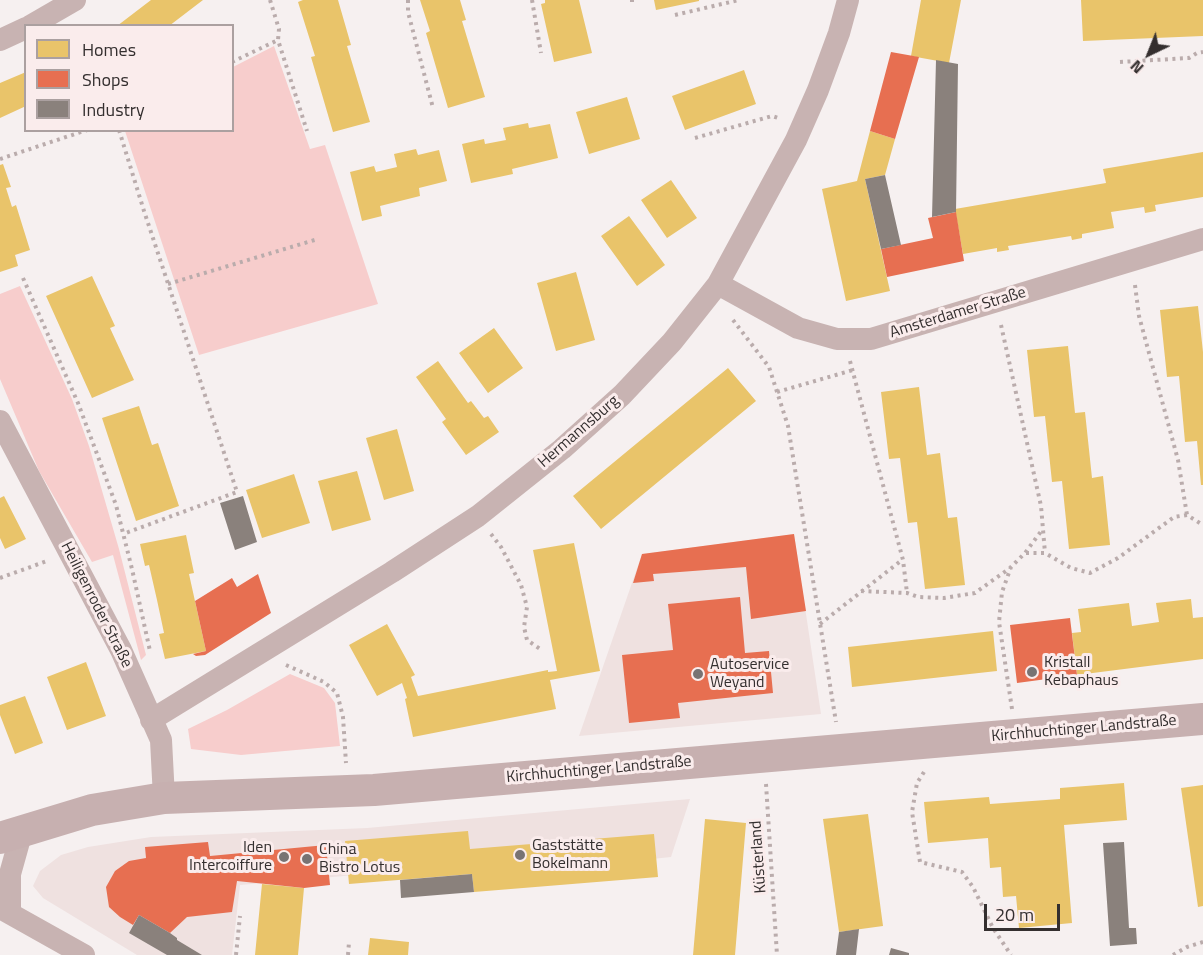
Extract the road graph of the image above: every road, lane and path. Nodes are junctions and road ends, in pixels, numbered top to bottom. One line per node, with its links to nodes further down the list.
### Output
1 (75, 0): 8 (street)
2 (270, 0): 11 (path)
3 (408, 0): 16 (path)
4 (532, 0): 13 (path)
5 (739, 0): 7 (path)
6 (848, 0): 17 (street, Hermannsburg)
7 (675, 15)
8 (33, 24)
9 (24, 29): 10 (street)
10 (0, 40)
11 (278, 40): 14 (path); 18 (path)
12 (1203, 52): 15 (path)
13 (541, 53)
14 (234, 61)
15 (1120, 62)
16 (433, 108)
17 (802, 125): 21 (path); 28 (street, Hermannsburg)
18 (308, 130)
19 (81, 132): 22 (path)
20 (120, 132): 27 (path)
21 (695, 138)
22 (0, 159)
23 (318, 239): 27 (path)
24 (1203, 239): 25 (street, Amsterdamer Straße)
25 (1132, 260): 29 (street, Amsterdamer Straße); 35 (path)
26 (23, 278): 39 (path)
27 (168, 284): 39 (path)
28 (715, 288): 30 (street, Amsterdamer Straße); 33 (path); 36 (street, Hermannsburg)
29 (996, 301): 31 (street, Amsterdamer Straße); 38 (path)
30 (845, 339): 31 (street, Amsterdamer Straße); 32 (path)
31 (871, 339): 32 (path)
32 (853, 370): 33 (path); 43 (path)
33 (777, 392): 48 (path)
34 (0, 421): 40 (street, Heiligenroder Straße)
35 (1187, 515): 37 (path); 42 (path)
36 (478, 516): 49 (path); 50 (street, Hermannsburg)
37 (1203, 525)
38 (1043, 530): 41 (path); 42 (path)
39 (123, 534): 51 (path)
40 (69, 553): 45 (path); 53 (street, Heiligenroder Straße)
41 (1025, 553): 42 (path); 44 (path)
42 (1045, 553)
43 (903, 560): 46 (path); 47 (path)
44 (1011, 567): 47 (path); 54 (path)
45 (0, 578)
46 (861, 591): 47 (path); 48 (path)
47 (907, 593)
48 (820, 624): 56 (path)
49 (540, 649)
50 (260, 654): 53 (street, Hermannsburg); 58 (path)
51 (151, 655)
52 (1203, 719): 54 (main road, Kirchhuchtinger Landstraße)
53 (151, 720): 59 (street, Heiligenroder Straße)
54 (1016, 735): 55 (main road, Kirchhuchtinger Landstraße)
55 (942, 741): 56 (main road, Kirchhuchtinger Landstraße); 69 (path)
56 (841, 750): 57 (main road, Kirchhuchtinger Landstraße)
57 (764, 757): 58 (main road, Kirchhuchtinger Landstraße); 68 (path, Küsterland)
58 (348, 791): 59 (main road, Kirchhuchtinger Landstraße)
59 (164, 798): 60 (main road, Kirchhuchtinger Landstraße)
60 (11, 835): 61 (street)
61 (5, 909): 65 (street)
62 (240, 916): 66 (path)
63 (349, 942): 67 (path)
64 (1203, 942): 70 (path)
65 (84, 955)
66 (236, 955)
67 (348, 955)
68 (777, 955)
69 (1011, 955)
70 (1173, 955)

